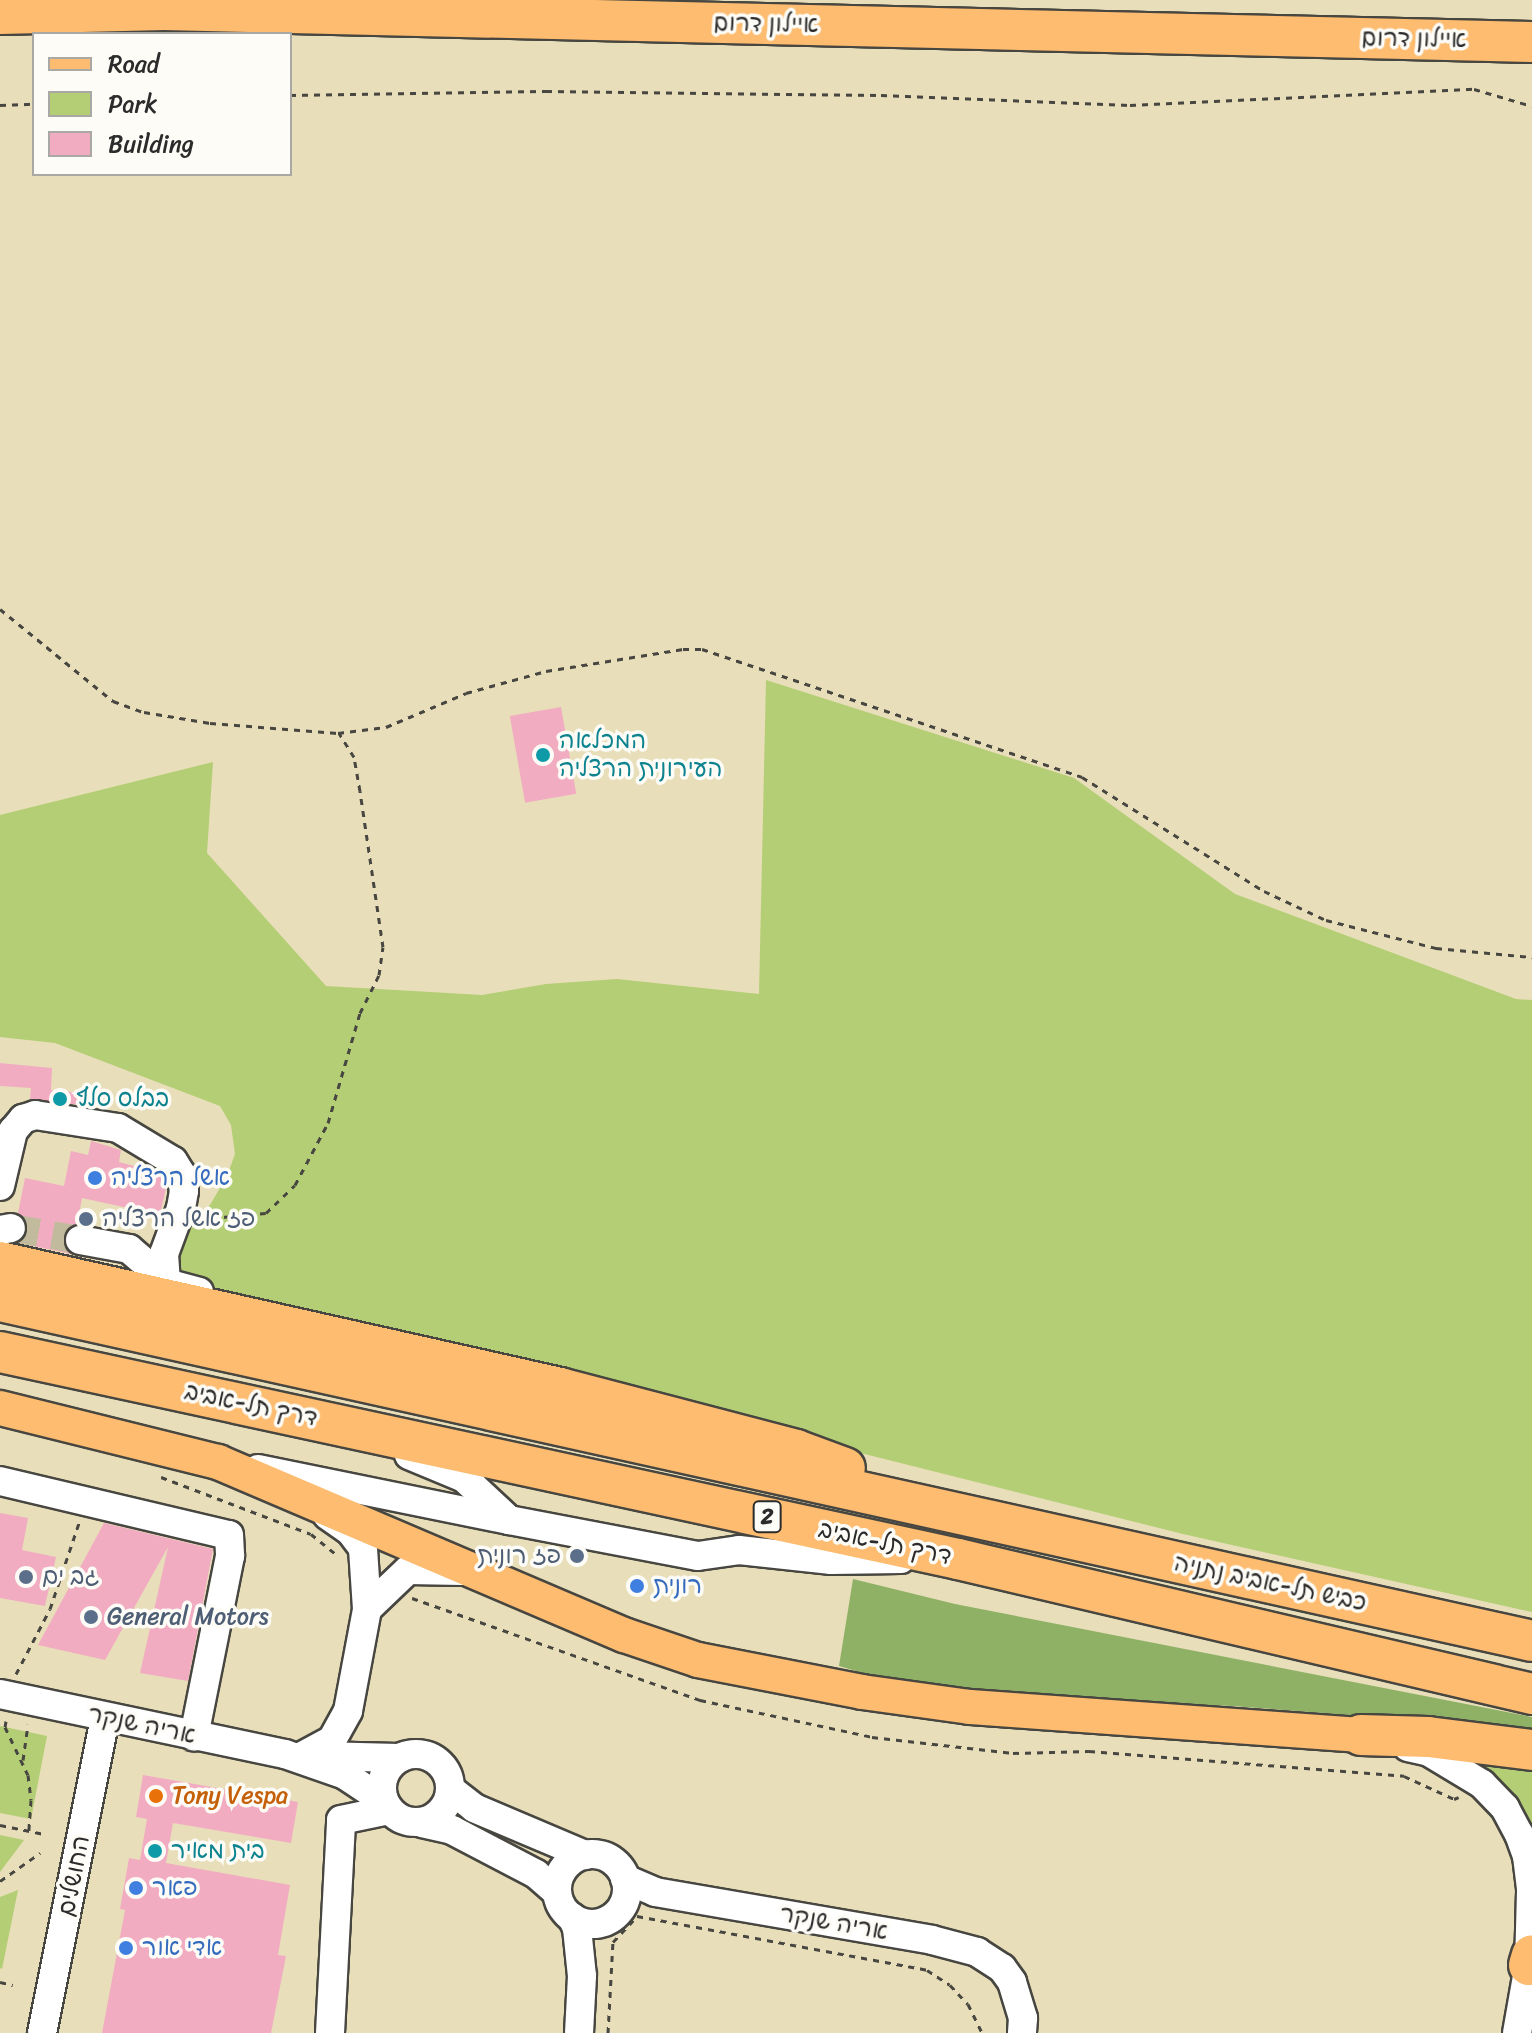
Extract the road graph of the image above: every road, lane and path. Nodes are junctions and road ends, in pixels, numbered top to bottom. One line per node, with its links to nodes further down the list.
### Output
1 (0, 14): 2 (highway, איילון דרום)
2 (1532, 42)
3 (292, 95): 6 (path)
4 (32, 104): 5 (path)
5 (0, 105)
6 (1532, 106)
7 (0, 609): 8 (path)
8 (338, 733): 9 (path); 11 (path)
9 (1532, 957)
10 (0, 1186): 14 (street)
11 (196, 1219)
12 (4, 1240): 17 (highway)
13 (80, 1240): 14 (street)
14 (166, 1280): 17 (street)
15 (0, 1301): 26 (highway, דרך תל-אביב / 2)
16 (0, 1352): 19 (highway, דרך תל-אביב / 2)
17 (415, 1354): 26 (highway)
18 (0, 1408): 20 (main road)
19 (283, 1412): 24 (street); 27 (highway, דרך תל-אביב / 2)
20 (218, 1462): 23 (main road); 24 (street)
21 (160, 1476): 29 (path)
22 (0, 1481): 38 (street)
23 (298, 1495): 28 (main road); 29 (street)
24 (509, 1520): 27 (street)
25 (80, 1521): 33 (path)
26 (1007, 1526): 31 (highway, כביש תל-אביב נתניה / 2)
27 (958, 1559): 32 (highway, דרך תל-אביב / 2)
28 (478, 1573): 30 (street); 37 (main road)
29 (366, 1574): 30 (street)
30 (367, 1609): 34 (street)
31 (1532, 1641)
32 (1532, 1694)
33 (4, 1703): 35 (street, אריה שנקר); 43 (path)
34 (348, 1711): 40 (street); 41 (street)
35 (105, 1718): 38 (street, אריה שנקר); 59 (street, החושלים)
36 (28, 1723): 43 (path)
37 (1361, 1735): 39 (highway); 56 (street)
38 (194, 1736): 40 (street, אריה שנקר)
39 (1532, 1750)
40 (294, 1754): 41 (street, אריה שנקר); 45 (street, אריה שנקר)
41 (370, 1758): 42 (street, אריה שנקר)
42 (399, 1758): 44 (street); 45 (street)
43 (23, 1760): 48 (path)
44 (450, 1789): 46 (street); 51 (street)
45 (386, 1806): 46 (street); 60 (street)
46 (422, 1823): 54 (street)
47 (0, 1825): 48 (path)
48 (29, 1831): 49 (path)
49 (44, 1834)
50 (40, 1853): 53 (path)
51 (585, 1855): 52 (street); 54 (street)
52 (625, 1879): 55 (street); 64 (street, אריה שנקר)
53 (0, 1881)
54 (557, 1892): 55 (street)
55 (572, 1917): 61 (street)
56 (1530, 1960): 65 (street)
57 (0, 1982): 58 (path)
58 (13, 1985)
59 (42, 2033)
60 (330, 2033)
61 (579, 2033)
62 (608, 2033): 63 (path)
63 (983, 2033)
64 (1022, 2033)
65 (1517, 2033)

